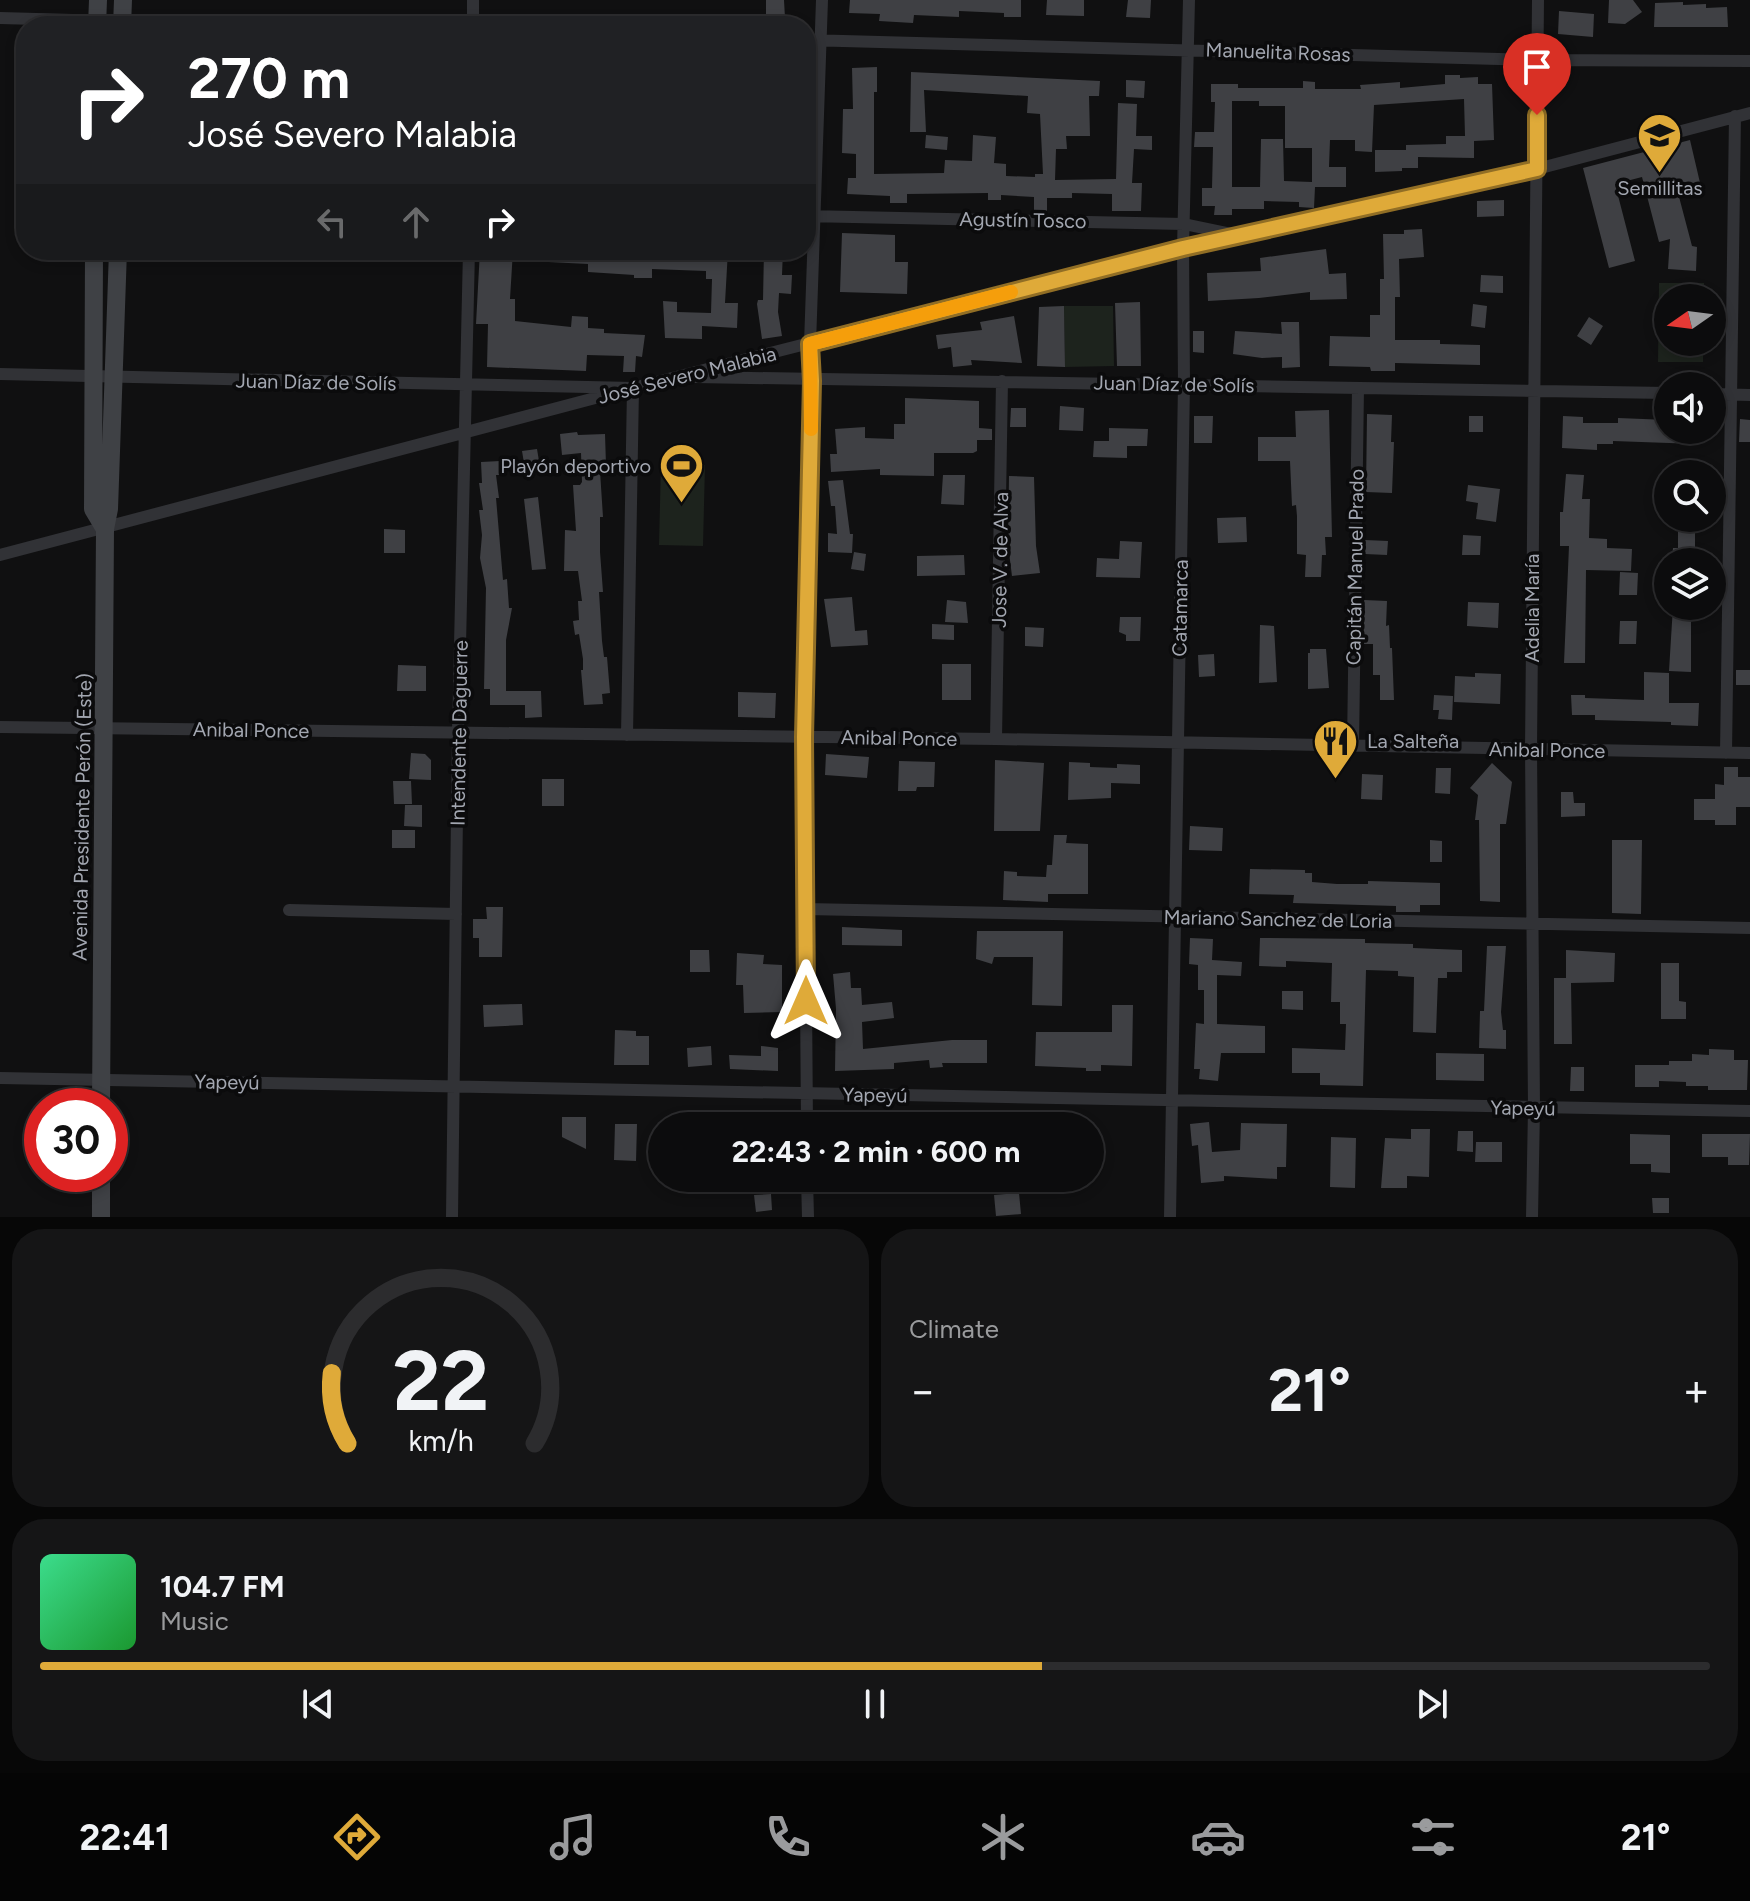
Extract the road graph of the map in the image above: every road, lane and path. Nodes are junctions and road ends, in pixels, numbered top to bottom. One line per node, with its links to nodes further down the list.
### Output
1 (822, 0): 5 (street)
2 (1189, 0): 6 (street, Catamarca)
3 (1538, 0): 7 (street, Adelia María)
4 (816, 41): 5 (street, Manuelita Rosas)
5 (821, 41): 6 (street, Manuelita Rosas); 11 (street)
6 (1188, 49): 7 (street, Manuelita Rosas); 14 (street, Catamarca)
7 (1537, 60): 8 (street, Manuelita Rosas); 12 (street, Adelia María)
8 (1750, 61)
9 (1750, 113): 10 (street, José Severo Malabia)
10 (1735, 116): 12 (street, José Severo Malabia); 35 (street)
11 (816, 128)
12 (1537, 169): 15 (street, José Severo Malabia); 32 (street, Adelia María)
13 (816, 216): 14 (street, Agustín Tosco)
14 (1184, 224): 15 (street, Agustín Tosco); 16 (street, Catamarca)
15 (1239, 236): 16 (street, José Severo Malabia)
16 (1183, 248): 21 (street, José Severo Malabia); 28 (street, Catamarca)
17 (94, 260): 23 (main road, Avenida Presidente Perón (Este))
18 (118, 260): 25 (main road, Avenida Presidente Perón (Este))
19 (469, 260): 29 (street, Intendente Daguerre)
20 (811, 260): 21 (street)
21 (810, 344): 24 (street, José Severo Malabia); 26 (street)
22 (0, 374): 23 (street, Juan Díaz de Solís)
23 (92, 376): 25 (street, Juan Díaz de Solís); 38 (main road, Avenida Presidente Perón (Este))
24 (681, 376): 26 (street, Juan Díaz de Solís); 30 (street, José Severo Malabia)
25 (115, 377): 29 (street, Juan Díaz de Solís); 38 (main road, Avenida Presidente Perón (Este))
26 (812, 381): 27 (street, Juan Díaz de Solís); 44 (street)
27 (1002, 381): 28 (street, Juan Díaz de Solís); 45 (street, Jose V. de Alva)
28 (1184, 384): 31 (street, Juan Díaz de Solís); 46 (street, Catamarca)
29 (466, 386): 30 (street, Juan Díaz de Solís); 37 (street, Intendente Daguerre)
30 (633, 388): 37 (street, José Severo Malabia); 43 (street)
31 (1358, 388): 32 (street, Juan Díaz de Solís); 47 (street, Capitán Manuel Prado)
32 (1534, 391): 33 (street, Juan Díaz de Solís); 48 (street, Adelia María)
33 (1654, 393)
34 (1726, 394): 35 (street)
35 (1731, 394): 36 (street); 49 (street)
36 (1750, 395)
37 (465, 434): 38 (street, José Severo Malabia); 42 (street, Intendente Daguerre)
38 (105, 529): 39 (street, José Severo Malabia); 41 (main road, Avenida Presidente Perón (Este))
39 (0, 555)
40 (0, 727): 41 (street, Anibal Ponce)
41 (106, 728): 42 (street, Anibal Ponce); 58 (main road, Avenida Presidente Perón (Este))
42 (458, 733): 43 (street, Anibal Ponce); 53 (street, Intendente Daguerre)
43 (627, 735): 44 (street, Anibal Ponce)
44 (804, 737): 45 (street, Anibal Ponce); 51 (street)
45 (996, 739): 46 (street, Anibal Ponce)
46 (1178, 743): 47 (street, Anibal Ponce); 54 (street, Catamarca)
47 (1353, 746): 48 (street, Anibal Ponce)
48 (1531, 749): 49 (street, Anibal Ponce); 55 (street, Adelia María)
49 (1726, 753): 50 (street, Anibal Ponce)
50 (1750, 753)
51 (806, 909): 54 (street, Mariano Sanchez de Loria); 61 (street)
52 (289, 910): 53 (street)
53 (456, 914): 59 (street, Intendente Daguerre)
54 (1175, 916): 55 (street, Mariano Sanchez de Loria); 62 (street, Catamarca)
55 (1533, 925): 56 (street, Mariano Sanchez de Loria); 63 (street, Adelia María)
56 (1750, 928)
57 (0, 1078): 58 (street, Yapeyú)
58 (101, 1079): 59 (street, Yapeyú); 60 (main road, Avenida Presidente Perón (Este))
59 (454, 1086): 61 (street, Yapeyú); 69 (street, Intendente Daguerre)
60 (101, 1088)
61 (807, 1094): 62 (street, Yapeyú); 65 (street)
62 (1173, 1101): 63 (street, Yapeyú); 71 (street, Catamarca)
63 (1534, 1108): 64 (street, Yapeyú); 72 (street, Adelia María)
64 (1750, 1111)
65 (807, 1112)
66 (101, 1192): 68 (main road)
67 (807, 1192): 70 (street)
68 (101, 1217)
69 (452, 1217)
70 (808, 1217)
71 (1170, 1217)
72 (1532, 1217)

